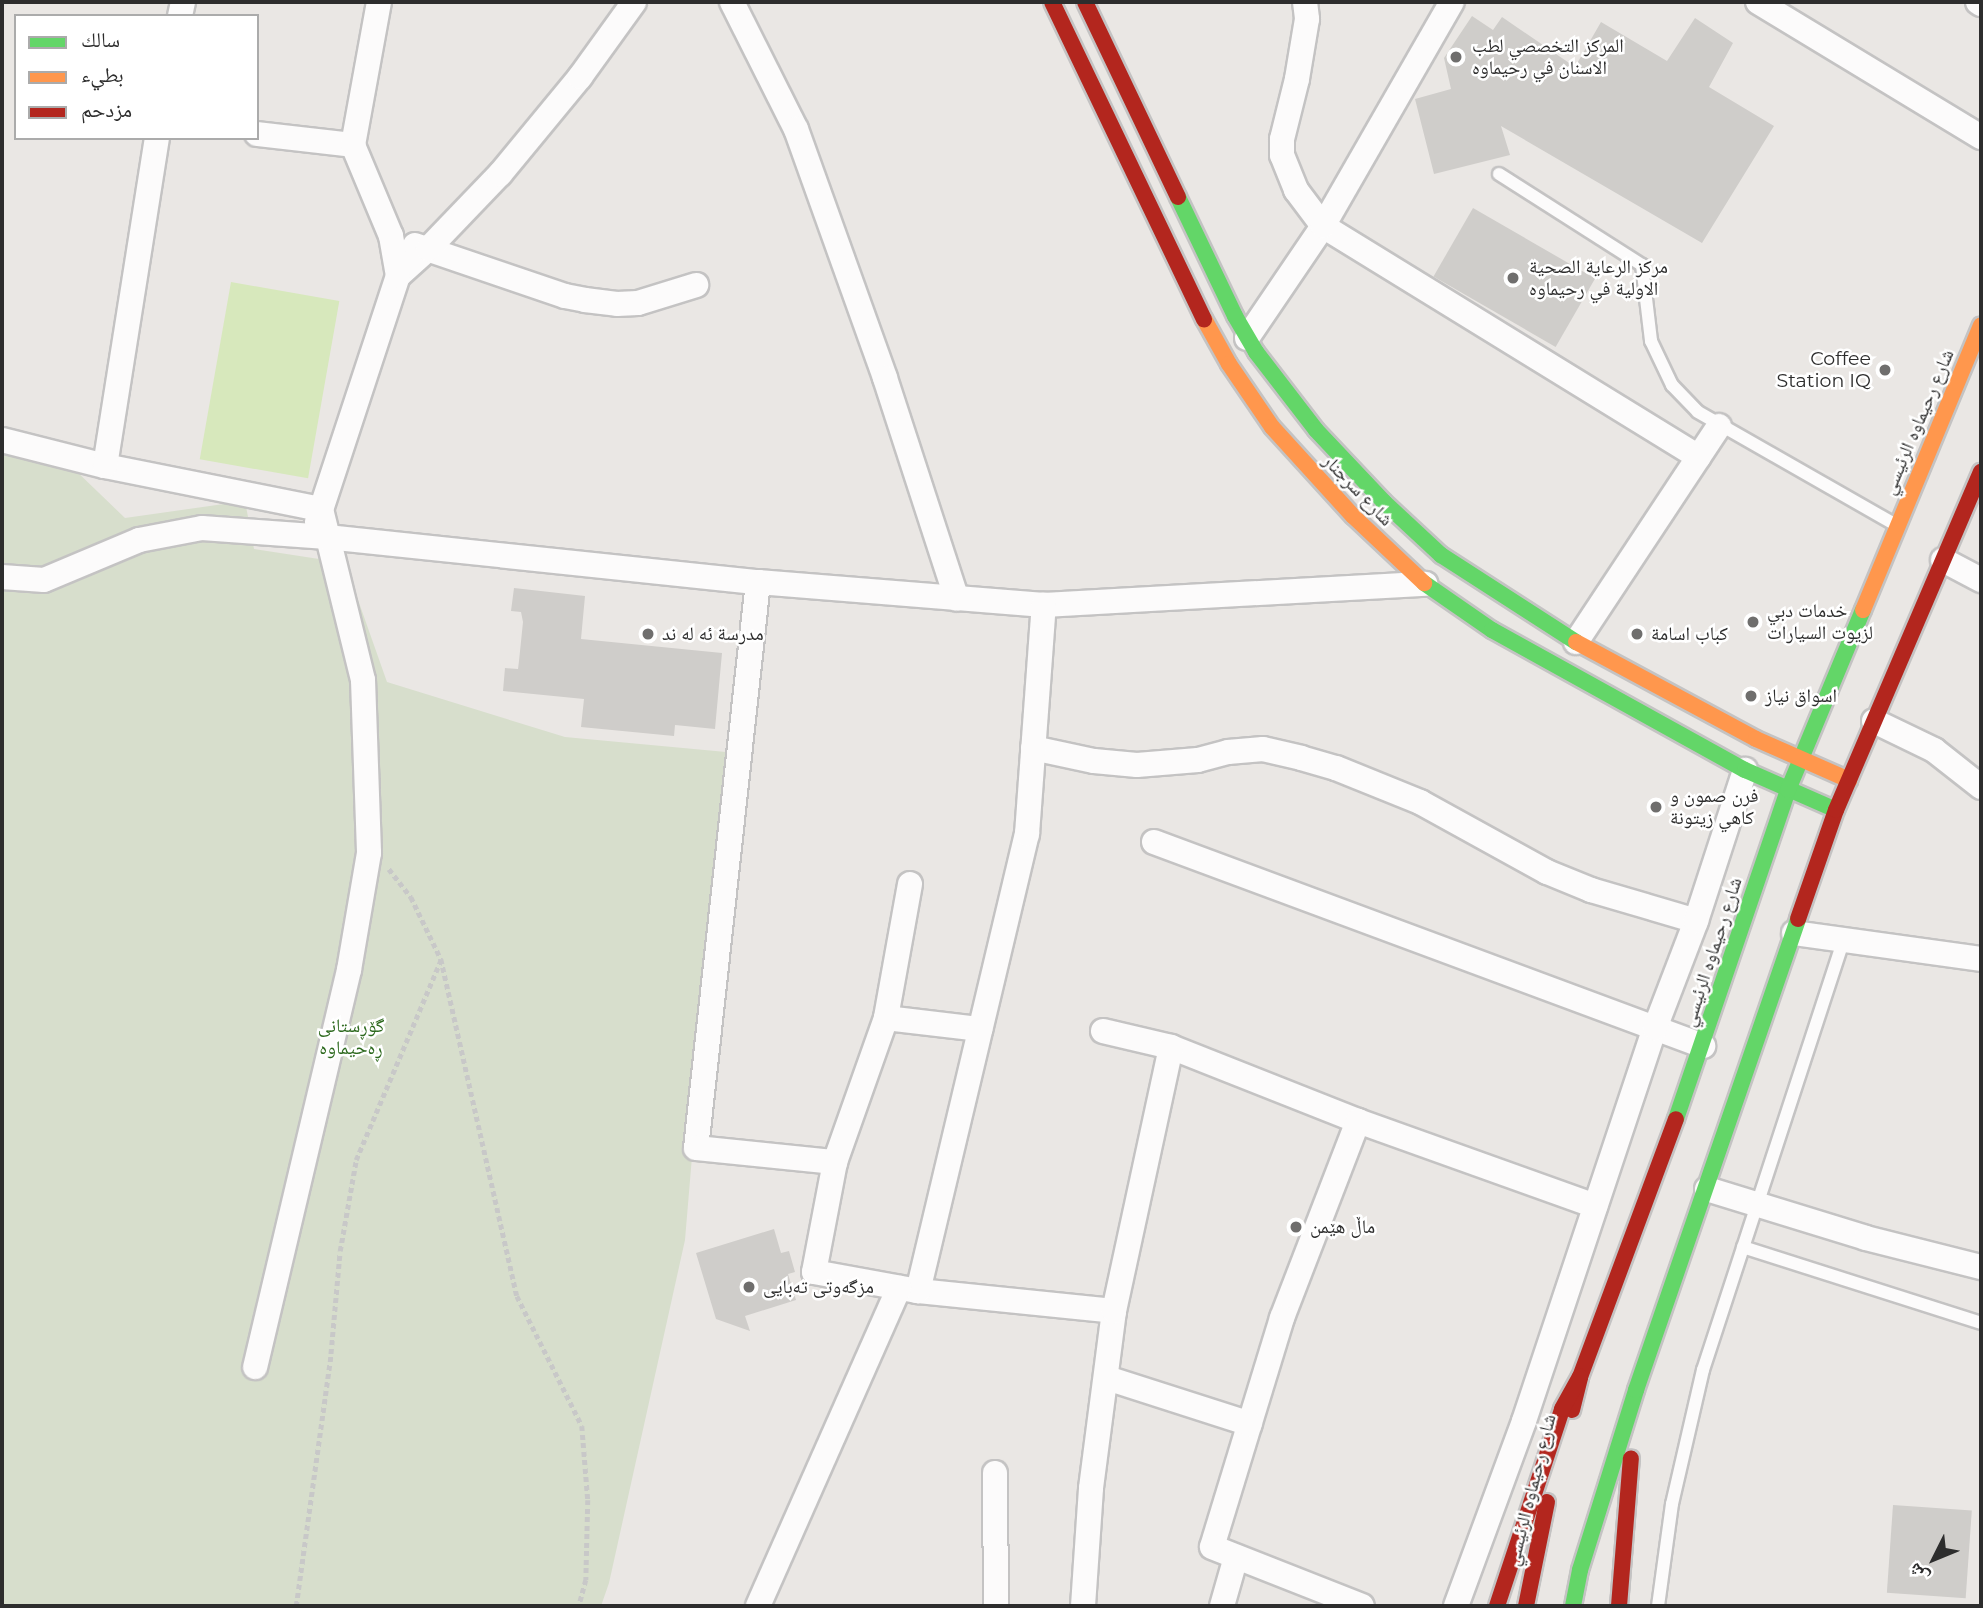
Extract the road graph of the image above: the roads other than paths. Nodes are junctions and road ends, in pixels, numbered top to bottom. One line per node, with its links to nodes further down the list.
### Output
1 (379, 2): 13 (street)
2 (634, 2): 18 (street)
3 (732, 2): 36 (street)
4 (1052, 2): 14 (main road, شارع سرجنار)
5 (1085, 2): 11 (main road, شارع سرجنار)
6 (1305, 2): 16 (street)
7 (1452, 2): 16 (street)
8 (1758, 2): 10 (street)
9 (259, 134): 13 (street)
10 (1981, 137)
11 (1149, 139): 14 (main road); 22 (main road, شارع سرجنار)
12 (157, 140): 26 (street)
13 (353, 145): 17 (street)
14 (1124, 151): 35 (main road, شارع سرجنار)
15 (1499, 174): 23 (lane)
16 (1322, 226): 22 (street); 25 (street)
17 (391, 236): 18 (street); 19 (street)
18 (428, 249): 19 (street); 20 (street)
19 (398, 276): 28 (street)
20 (696, 285)
21 (1981, 325): 29 (main road, شارع رحيماوه الرئيسي)
22 (1247, 338): 38 (main road, شارع سرجنار)
23 (1719, 426): 25 (street); 29 (lane)
24 (2, 440): 26 (street)
25 (1699, 457): 38 (street)
26 (105, 466): 28 (street)
27 (1981, 472): 31 (main road)
28 (321, 509): 30 (street)
29 (1897, 526): 41 (main road, شارع رحيماوه الرئيسي)
30 (319, 537): 32 (street); 34 (street); 69 (street)
31 (1943, 560): 33 (street); 39 (main road)
32 (2, 577)
33 (1981, 580)
34 (758, 582): 36 (street); 60 (street)
35 (1425, 584): 37 (street); 42 (main road, شارع سرجنار)
36 (957, 599): 37 (street)
37 (1044, 605): 40 (street)
38 (1576, 642): 41 (main road, شارع سرجنار)
39 (1874, 721): 43 (main road); 44 (street)
40 (1033, 748): 49 (street); 55 (street)
41 (1800, 760): 43 (main road, شارع سرجنار); 45 (main road, شارع رحيماوه الرئيسي)
42 (1745, 770): 45 (main road, شارع سرجنار); 49 (street)
43 (1849, 780): 46 (main road)
44 (1981, 787)
45 (1788, 790): 46 (main road, شارع سرجنار); 57 (main road, شارع رحيماوه الرئيسي)
46 (1836, 810): 50 (main road)
47 (1154, 842): 54 (street)
48 (910, 884): 53 (street)
49 (1696, 921): 54 (street)
50 (1794, 933): 51 (street); 61 (main road)
51 (1843, 941): 52 (street); 63 (lane)
52 (1981, 959)
53 (886, 1018): 55 (street); 60 (street)
54 (1655, 1028): 57 (street); 62 (street)
55 (980, 1029): 66 (street)
56 (1103, 1031): 58 (street)
57 (1703, 1046): 70 (main road, شارع رحيماوه الرئيسي)
58 (1171, 1047): 59 (street); 67 (street)
59 (1358, 1121): 62 (street); 73 (street)
60 (835, 1162): 66 (street)
61 (1707, 1189): 63 (street); 72 (main road)
62 (1595, 1206): 81 (street)
63 (1758, 1206): 64 (lane); 65 (street)
64 (1744, 1247): 68 (lane); 86 (lane)
65 (1981, 1267)
66 (908, 1289): 67 (street); 76 (street)
67 (1114, 1311): 71 (street)
68 (1981, 1323)
69 (254, 1367)
70 (1580, 1377): 82 (main road); 83 (main road, شارع رحيماوه الرئيسي)
71 (1107, 1378): 73 (street); 78 (street)
72 (1636, 1390): 84 (main road); 85 (main road)
73 (1250, 1423): 75 (street)
74 (995, 1474): 77 (street)
75 (1236, 1558): 79 (street); 80 (street)
76 (758, 1606)
77 (996, 1606)
78 (1083, 1606)
79 (1222, 1606)
80 (1362, 1606)
81 (1455, 1606)
82 (1497, 1606)
83 (1526, 1606)
84 (1573, 1606)
85 (1619, 1606)
86 (1658, 1606)

